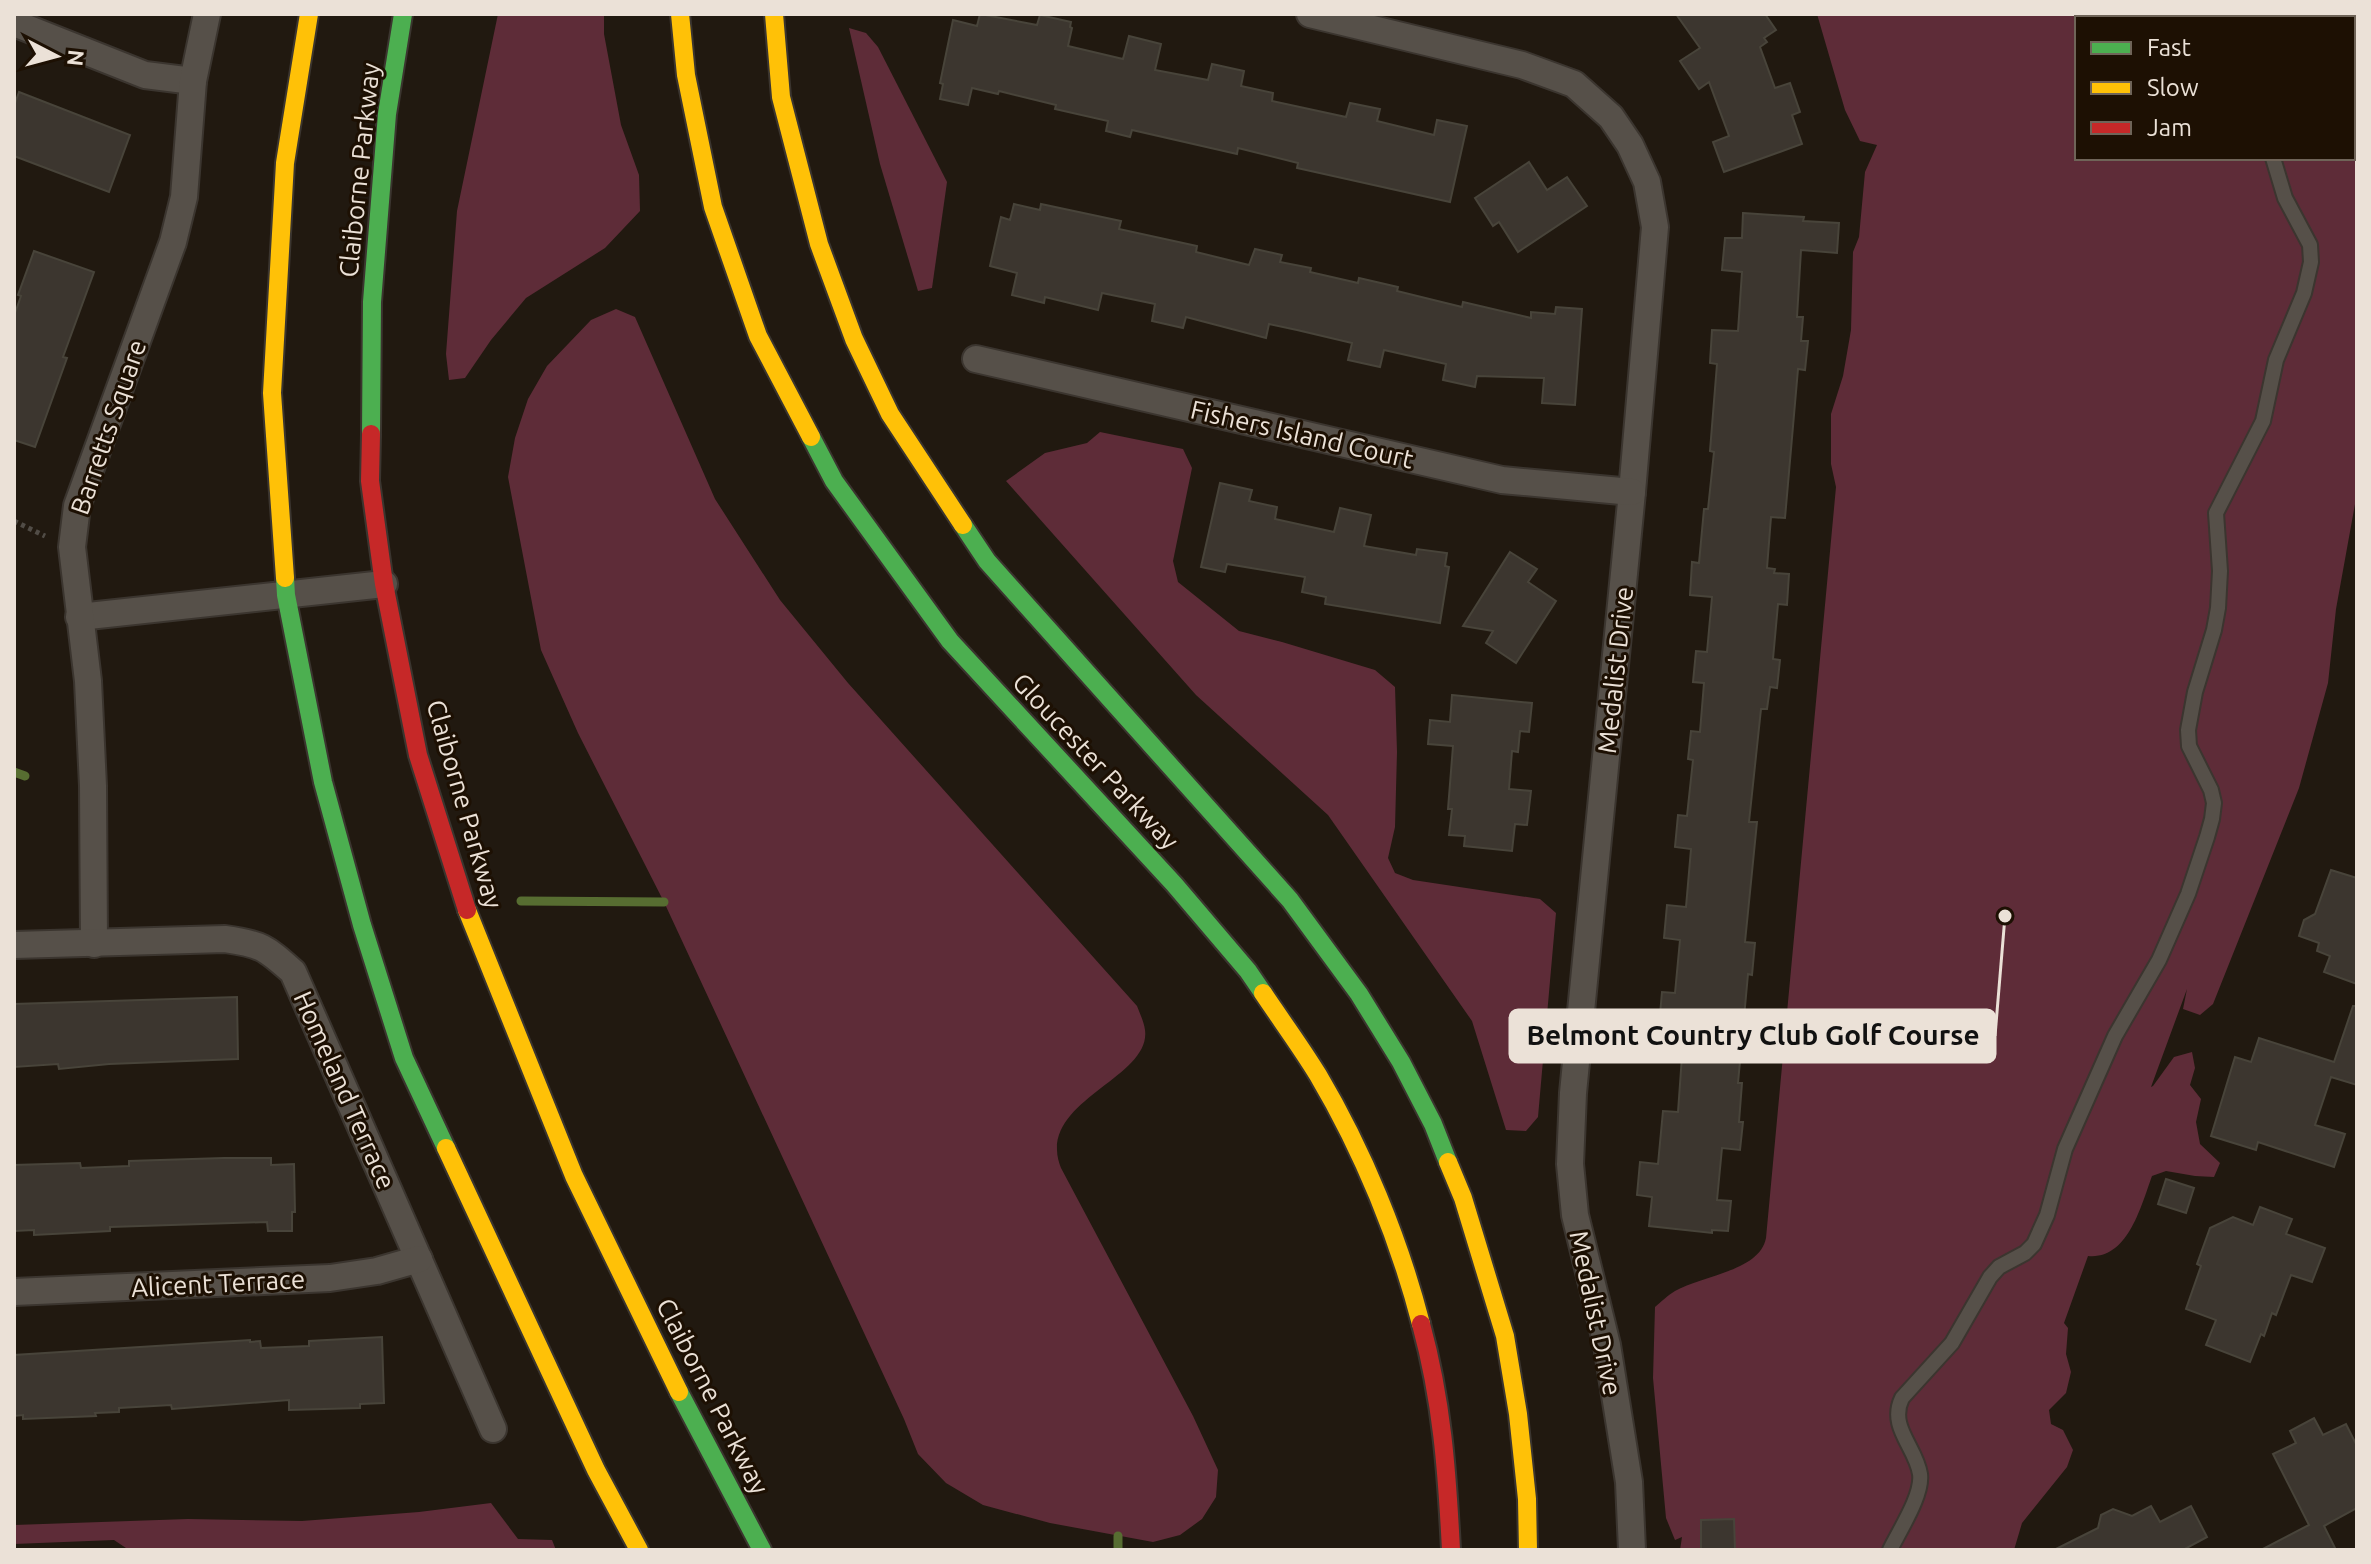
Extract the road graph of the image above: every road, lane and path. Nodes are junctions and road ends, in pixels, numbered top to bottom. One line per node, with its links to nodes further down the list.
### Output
1 (207, 14): 8 (street, Barretts Square)
2 (309, 14): 13 (main road)
3 (403, 14): 12 (main road, Claiborne Parkway)
4 (680, 14): 22 (main road, Gloucester Parkway)
5 (774, 14): 23 (main road, Gloucester Parkway)
6 (1310, 14): 11 (street, Medalist Drive)
7 (14, 23): 8 (street)
8 (193, 81): 14 (street, Barretts Square)
9 (2274, 160): 25 (lane)
10 (976, 359): 11 (street, Fishers Island Court)
11 (1632, 492): 24 (street, Medalist Drive)
12 (384, 584): 13 (street); 21 (main road, Claiborne Parkway)
13 (286, 595): 14 (street); 20 (main road)
14 (79, 617): 15 (street, Barretts Square)
15 (94, 944): 16 (street, Homeland Terrace); 17 (street, Homeland Terrace)
16 (14, 945)
17 (419, 1259): 18 (street, Alicent Terrace); 19 (street, Homeland Terrace)
18 (14, 1292)
19 (493, 1429)
20 (639, 1550)
21 (762, 1550)
22 (1451, 1550)
23 (1528, 1550)
24 (1632, 1550)
25 (1890, 1550)

